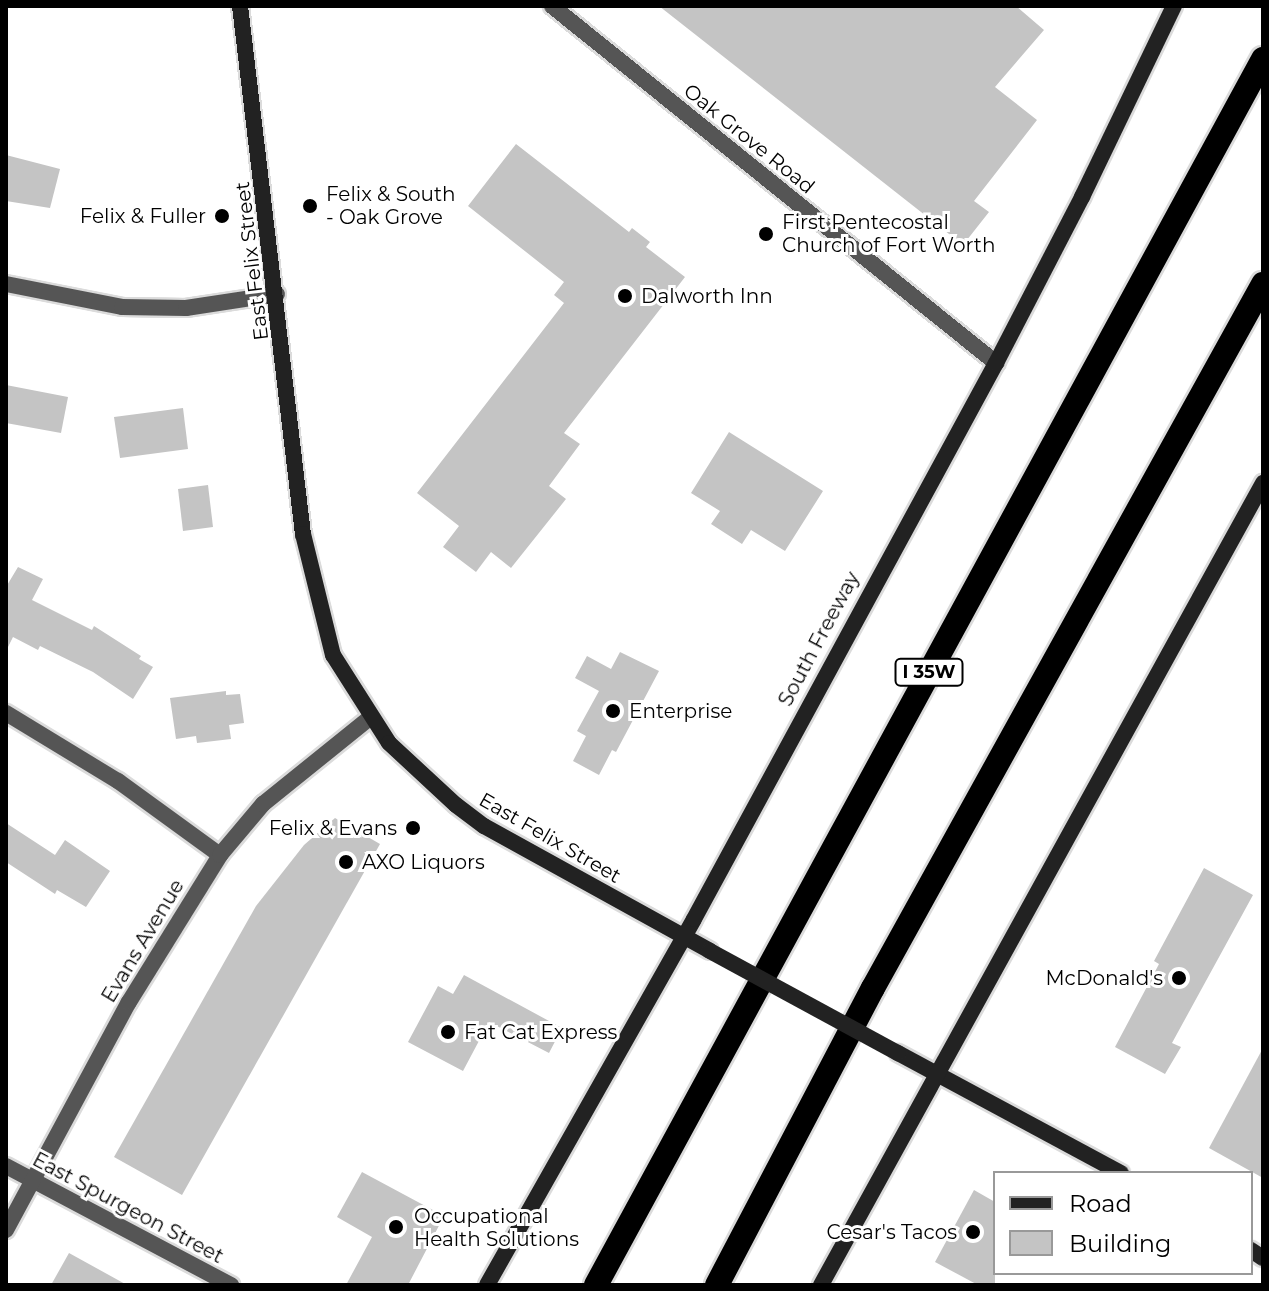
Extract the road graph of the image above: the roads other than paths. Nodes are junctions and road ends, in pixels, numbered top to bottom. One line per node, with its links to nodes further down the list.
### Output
1 (240, 6): 7 (main road, East Felix Street)
2 (552, 6): 8 (street, Oak Grove Road)
3 (1174, 6): 8 (main road, South Freeway)
4 (1263, 59): 21 (highway, I 35W)
5 (6, 284): 7 (street)
6 (1263, 284): 22 (highway)
7 (277, 294): 11 (main road, East Felix Street)
8 (996, 363): 13 (main road, South Freeway)
9 (1263, 483): 14 (main road)
10 (6, 713): 12 (street)
11 (371, 717): 12 (street, Evans Avenue); 13 (main road, East Felix Street)
12 (220, 855): 17 (street, Evans Avenue)
13 (684, 937): 14 (main road, East Felix Street, bridge); 20 (main road, South Freeway)
14 (935, 1073): 16 (main road, East Felix Street); 23 (main road)
15 (6, 1166): 17 (street, East Spurgeon Street)
16 (1117, 1171)
17 (32, 1181): 18 (street, Evans Avenue); 19 (street, East Spurgeon Street)
18 (6, 1230)
19 (231, 1285)
20 (487, 1285)
21 (596, 1285)
22 (717, 1285)
23 (821, 1285)

